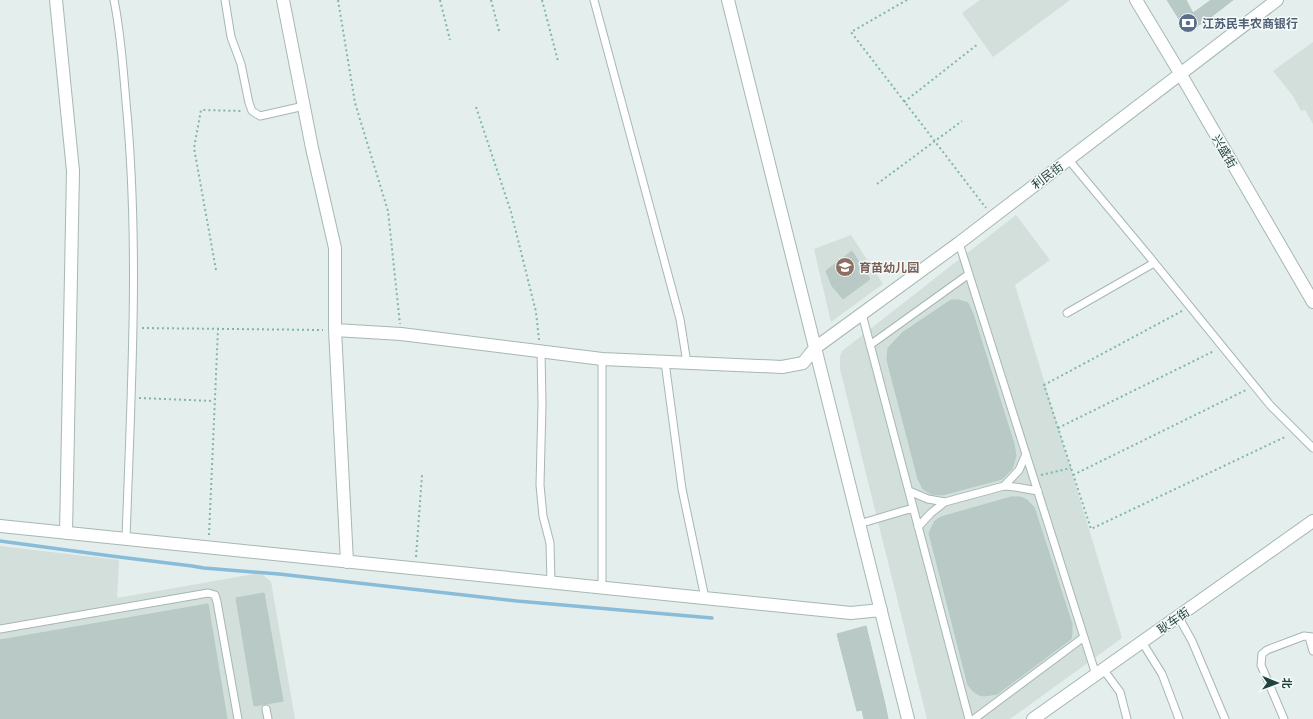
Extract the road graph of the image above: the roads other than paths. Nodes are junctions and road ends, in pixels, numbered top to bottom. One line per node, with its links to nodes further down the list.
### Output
1 (56, 0): 36 (street)
2 (114, 0): 37 (lane)
3 (225, 0): 10 (lane)
4 (283, 0): 10 (street)
5 (594, 0): 24 (lane)
6 (728, 0): 20 (street)
7 (1136, 0): 9 (street, 兴盛街)
8 (1277, 0): 9 (street, 利民街)
9 (1180, 73): 11 (street, 利民街); 15 (street, 兴盛街)
10 (304, 106): 18 (street)
11 (1068, 159): 12 (street, 利民街); 13 (lane)
12 (959, 243): 14 (lane); 17 (street, 利民街)
13 (1154, 263): 16 (lane); 25 (lane)
14 (969, 274): 19 (lane); 26 (lane)
15 (1313, 302)
16 (1067, 313)
17 (862, 314): 19 (lane); 20 (street, 利民街)
18 (335, 330): 21 (street, 利民街); 38 (street)
19 (870, 345): 28 (lane)
20 (815, 348): 24 (street, 利民街); 33 (street)
21 (541, 351): 22 (street, 利民街); 39 (lane)
22 (602, 359): 23 (street, 利民街); 40 (lane)
23 (665, 362): 24 (street, 利民街); 41 (lane)
24 (687, 363)
25 (1313, 448)
26 (1026, 454): 27 (lane); 29 (lane)
27 (1004, 486): 29 (lane); 30 (lane)
28 (909, 490): 30 (lane); 31 (lane)
29 (1038, 491): 45 (lane)
30 (945, 502): 35 (lane)
31 (913, 508): 33 (lane); 35 (lane)
32 (1313, 521): 43 (street, 耿车街)
33 (859, 524): 42 (street)
34 (0, 526): 36 (street)
35 (918, 527): 54 (lane)
36 (66, 533): 37 (street)
37 (126, 539): 38 (street)
38 (346, 562): 39 (street)
39 (551, 583): 40 (street)
40 (602, 588): 41 (street)
41 (705, 598): 42 (street)
42 (880, 610): 53 (street)
43 (1178, 616): 47 (street, 耿车街); 59 (lane)
44 (0, 629): 51 (lane)
45 (1084, 637): 49 (lane); 55 (lane)
46 (1311, 637): 48 (lane); 60 (lane)
47 (1142, 642): 49 (street, 耿车街); 58 (lane)
48 (1313, 651)
49 (1100, 672): 56 (street, 耿车街); 57 (lane)
50 (266, 709): 52 (lane)
51 (238, 719)
52 (268, 719)
53 (908, 719)
54 (969, 719)
55 (974, 719)
56 (1033, 719)
57 (1127, 719)
58 (1178, 719)
59 (1225, 719)
60 (1284, 719)

